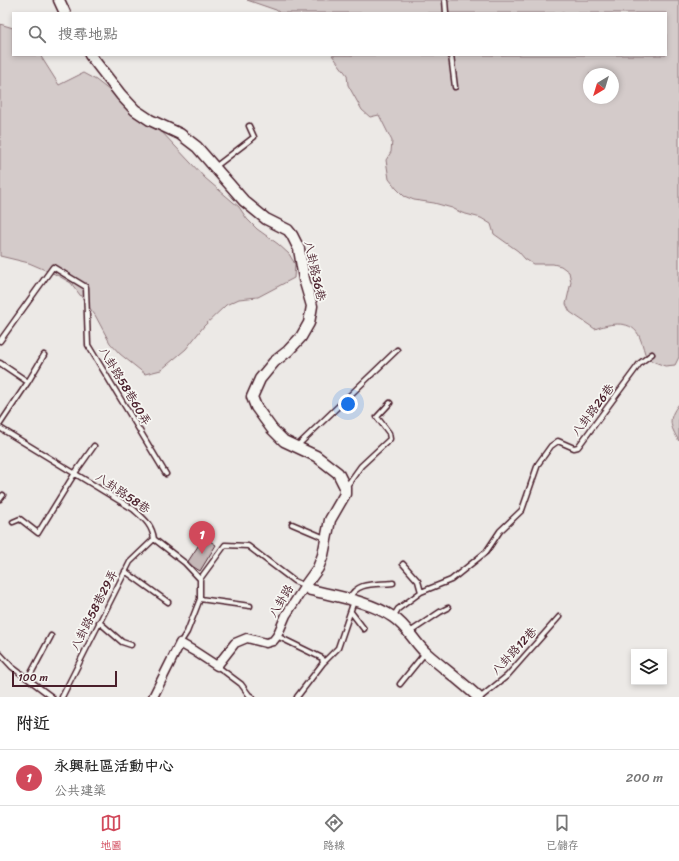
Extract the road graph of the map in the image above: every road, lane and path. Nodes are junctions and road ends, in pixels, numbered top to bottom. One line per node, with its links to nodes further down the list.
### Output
1 (59, 0): 3 (street)
2 (445, 0): 4 (lane)
3 (65, 12)
4 (446, 12)
5 (91, 56): 9 (street, 八卦路36巷)
6 (451, 56): 7 (lane)
7 (455, 87)
8 (249, 126): 9 (lane)
9 (215, 167): 20 (street, 八卦路36巷)
10 (0, 341): 22 (lane, 八卦路58巷60弄)
11 (397, 350): 20 (lane)
12 (652, 354): 33 (lane, 八卦路26巷)
13 (44, 355): 15 (lane)
14 (0, 363): 15 (lane)
15 (28, 382): 17 (lane)
16 (390, 403): 23 (lane)
17 (0, 424)
18 (0, 428): 21 (lane, 八卦路58巷)
19 (94, 446): 21 (lane)
20 (296, 447): 23 (street, 八卦路36巷)
21 (75, 473): 24 (lane); 26 (lane, 八卦路58巷)
22 (166, 474)
23 (346, 487): 27 (street)
24 (13, 522)
25 (292, 524): 27 (lane)
26 (154, 539): 29 (lane, 八卦路58巷29弄); 30 (lane, 八卦路58巷)
27 (325, 539): 32 (street)
28 (403, 564): 33 (lane)
29 (125, 571): 36 (lane); 42 (lane, 八卦路58巷29弄)
30 (200, 579): 32 (lane); 34 (lane)
31 (393, 583): 35 (lane)
32 (305, 586): 35 (street, 八卦路); 46 (street, 八卦路)
33 (421, 592): 40 (lane, 八卦路26巷)
34 (200, 599): 37 (lane); 47 (lane)
35 (351, 601): 39 (lane); 40 (street, 八卦路)
36 (168, 602)
37 (250, 606)
38 (448, 608): 44 (lane)
39 (351, 612): 43 (lane); 51 (lane)
40 (393, 617): 44 (street, 八卦路)
41 (559, 617): 61 (lane, 八卦路12巷)
42 (99, 622): 48 (lane); 56 (lane, 八卦路58巷29弄)
43 (364, 629)
44 (410, 632): 49 (street, 八卦路)
45 (52, 636): 53 (lane)
46 (277, 636): 51 (lane); 52 (street, 八卦路)
47 (180, 643): 52 (street); 57 (street)
48 (131, 644)
49 (425, 652): 54 (lane); 60 (street, 八卦路)
50 (0, 654): 53 (lane)
51 (323, 663): 59 (lane)
52 (217, 666): 58 (lane)
53 (28, 679): 55 (lane)
54 (400, 684)
55 (52, 697)
56 (62, 697)
57 (153, 697)
58 (252, 697)
59 (297, 697)
60 (478, 697)
61 (481, 697)

